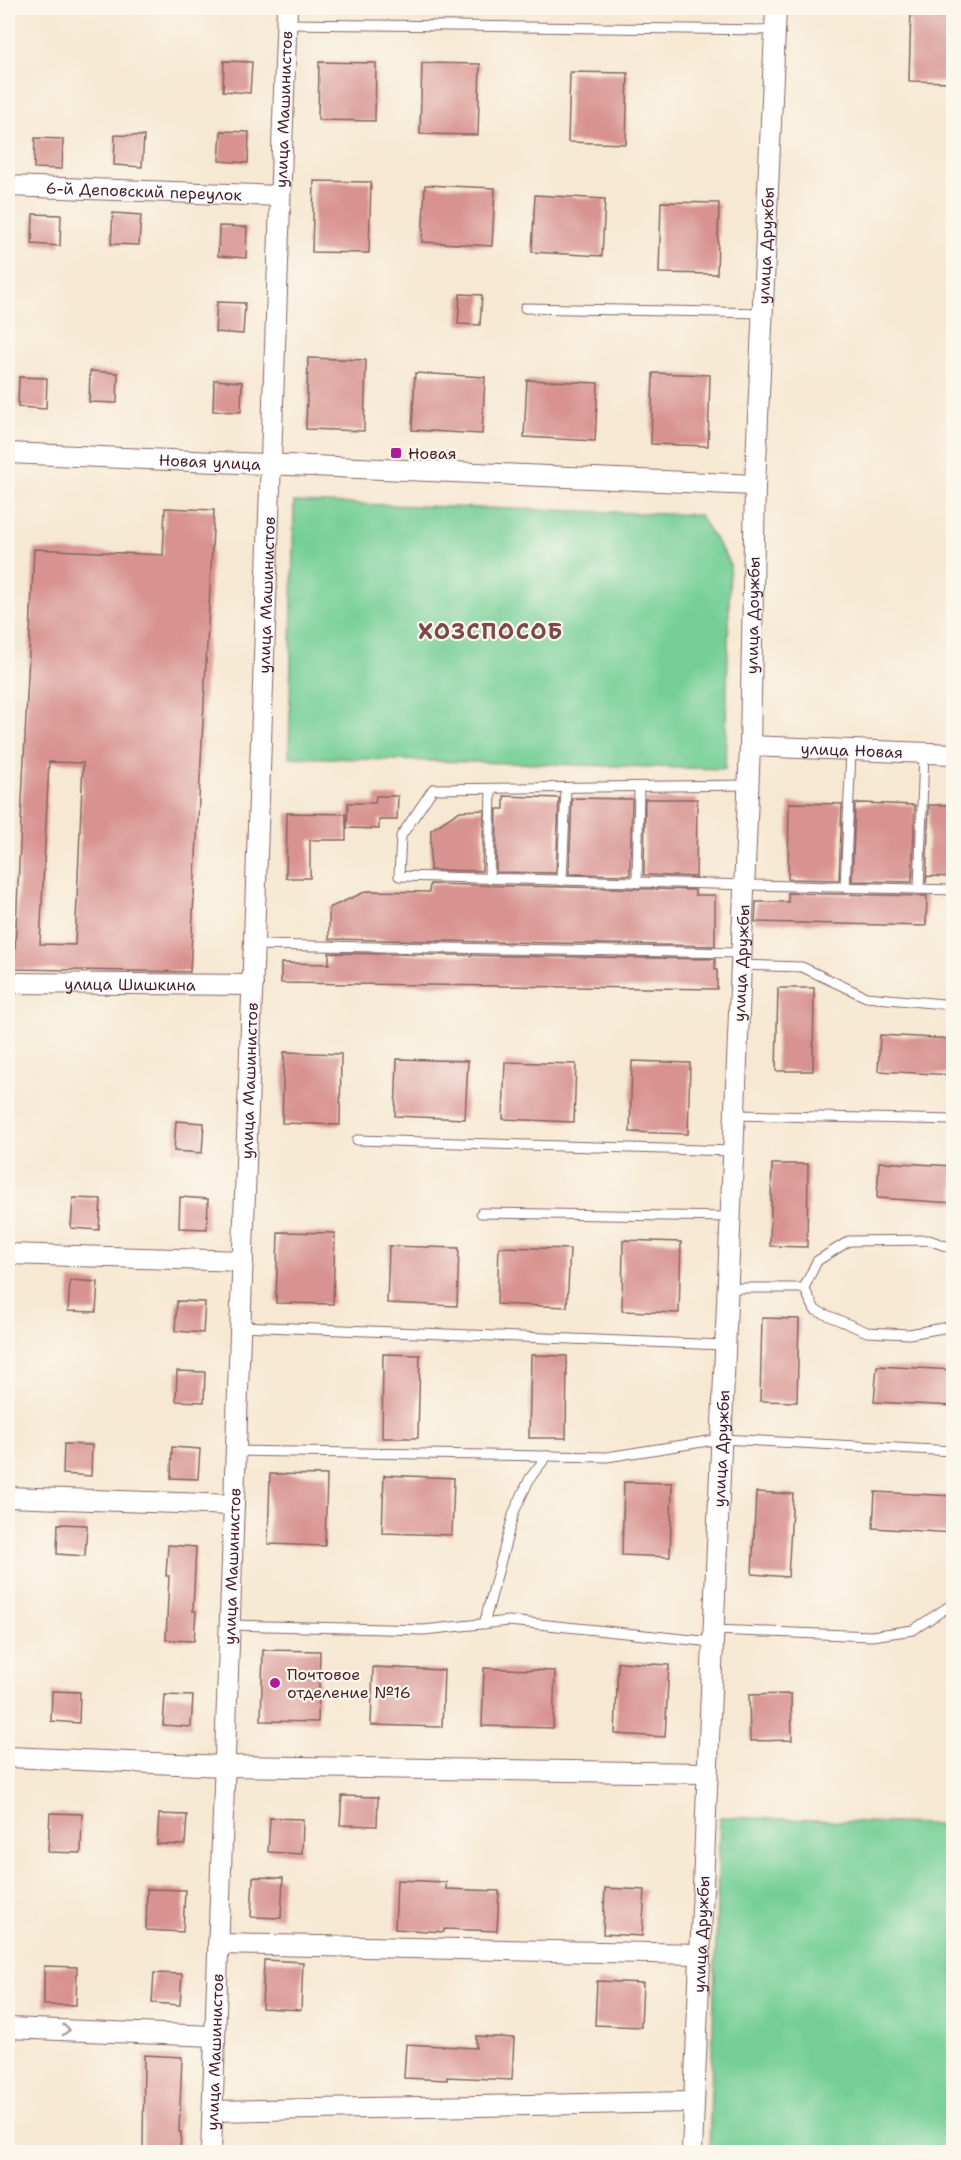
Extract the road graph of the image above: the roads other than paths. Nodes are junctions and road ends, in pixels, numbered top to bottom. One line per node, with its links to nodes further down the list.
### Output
1 (776, 8): 3 (street, улица Дружбы)
2 (287, 16): 3 (lane); 5 (street, улица Машинистов)
3 (775, 30): 7 (street, улица Дружбы)
4 (8, 186): 5 (street, 6-й Деповский переулок)
5 (280, 196): 9 (street, улица Машинистов)
6 (525, 308): 7 (lane)
7 (763, 313): 10 (street, улица Дружбы)
8 (8, 453): 9 (street, Новая улица)
9 (271, 465): 10 (street, Новая улица); 26 (street, улица Машинистов)
10 (755, 485): 11 (street, улица Доужбы)
11 (750, 746): 12 (street, улица Новая); 15 (street, улица Дружбы)
12 (851, 750): 13 (street, улица Новая); 23 (lane)
13 (924, 753): 14 (street, улица Новая); 24 (lane)
14 (954, 754)
15 (748, 785): 16 (lane); 22 (street, улица Дружбы)
16 (639, 787): 17 (lane); 21 (lane)
17 (566, 788): 18 (lane); 20 (lane)
18 (490, 789): 19 (lane); 19 (lane)
19 (489, 879): 20 (lane)
20 (562, 881): 21 (lane)
21 (637, 883): 22 (lane)
22 (744, 886): 23 (lane); 27 (street, улица Дружбы)
23 (845, 888): 24 (lane)
24 (919, 889): 25 (lane)
25 (954, 890)
26 (254, 945): 27 (lane); 29 (street, улица Машинистов)
27 (741, 959): 30 (lane); 31 (street, улица Дружбы)
28 (8, 982): 29 (street, улица Шишкина)
29 (253, 985): 39 (street, улица Машинистов)
30 (954, 1005)
31 (734, 1115): 32 (lane); 34 (street, улица Дружбы)
32 (954, 1119)
33 (357, 1140): 34 (lane)
34 (733, 1151): 36 (street, улица Дружбы)
35 (481, 1213): 36 (lane)
36 (730, 1217): 40 (street, улица Дружбы)
37 (954, 1249): 41 (lane)
38 (8, 1254): 39 (street)
39 (243, 1262): 42 (street, улица Машинистов)
40 (727, 1288): 41 (lane); 44 (street, улица Дружбы)
41 (804, 1288): 43 (lane)
42 (240, 1326): 44 (lane); 46 (street, улица Машинистов)
43 (954, 1326)
44 (724, 1345): 45 (street, улица Дружбы)
45 (721, 1439): 47 (lane); 48 (lane); 54 (street, улица Дружбы)
46 (236, 1451): 48 (lane); 50 (street, улица Машинистов)
47 (954, 1451)
48 (547, 1456): 52 (lane)
49 (8, 1497): 50 (street)
50 (234, 1505): 53 (street, улица Машинистов)
51 (954, 1603): 54 (lane)
52 (484, 1624): 53 (lane); 54 (lane)
53 (230, 1625): 56 (street, улица Машинистов)
54 (712, 1636): 57 (street, улица Дружбы)
55 (8, 1757): 56 (street)
56 (225, 1766): 57 (street); 58 (street, улица Машинистов)
57 (707, 1773): 59 (street, улица Дружбы)
58 (218, 1944): 59 (street); 61 (street, улица Машинистов)
59 (699, 1954): 62 (street, улица Дружбы)
60 (8, 2028): 61 (street, one-way to 61)
61 (215, 2036): 63 (street, улица Машинистов)
62 (693, 2102): 63 (street); 65 (street, улица Дружбы)
63 (213, 2111): 64 (street, улица Машинистов)
64 (211, 2152)
65 (692, 2152)

